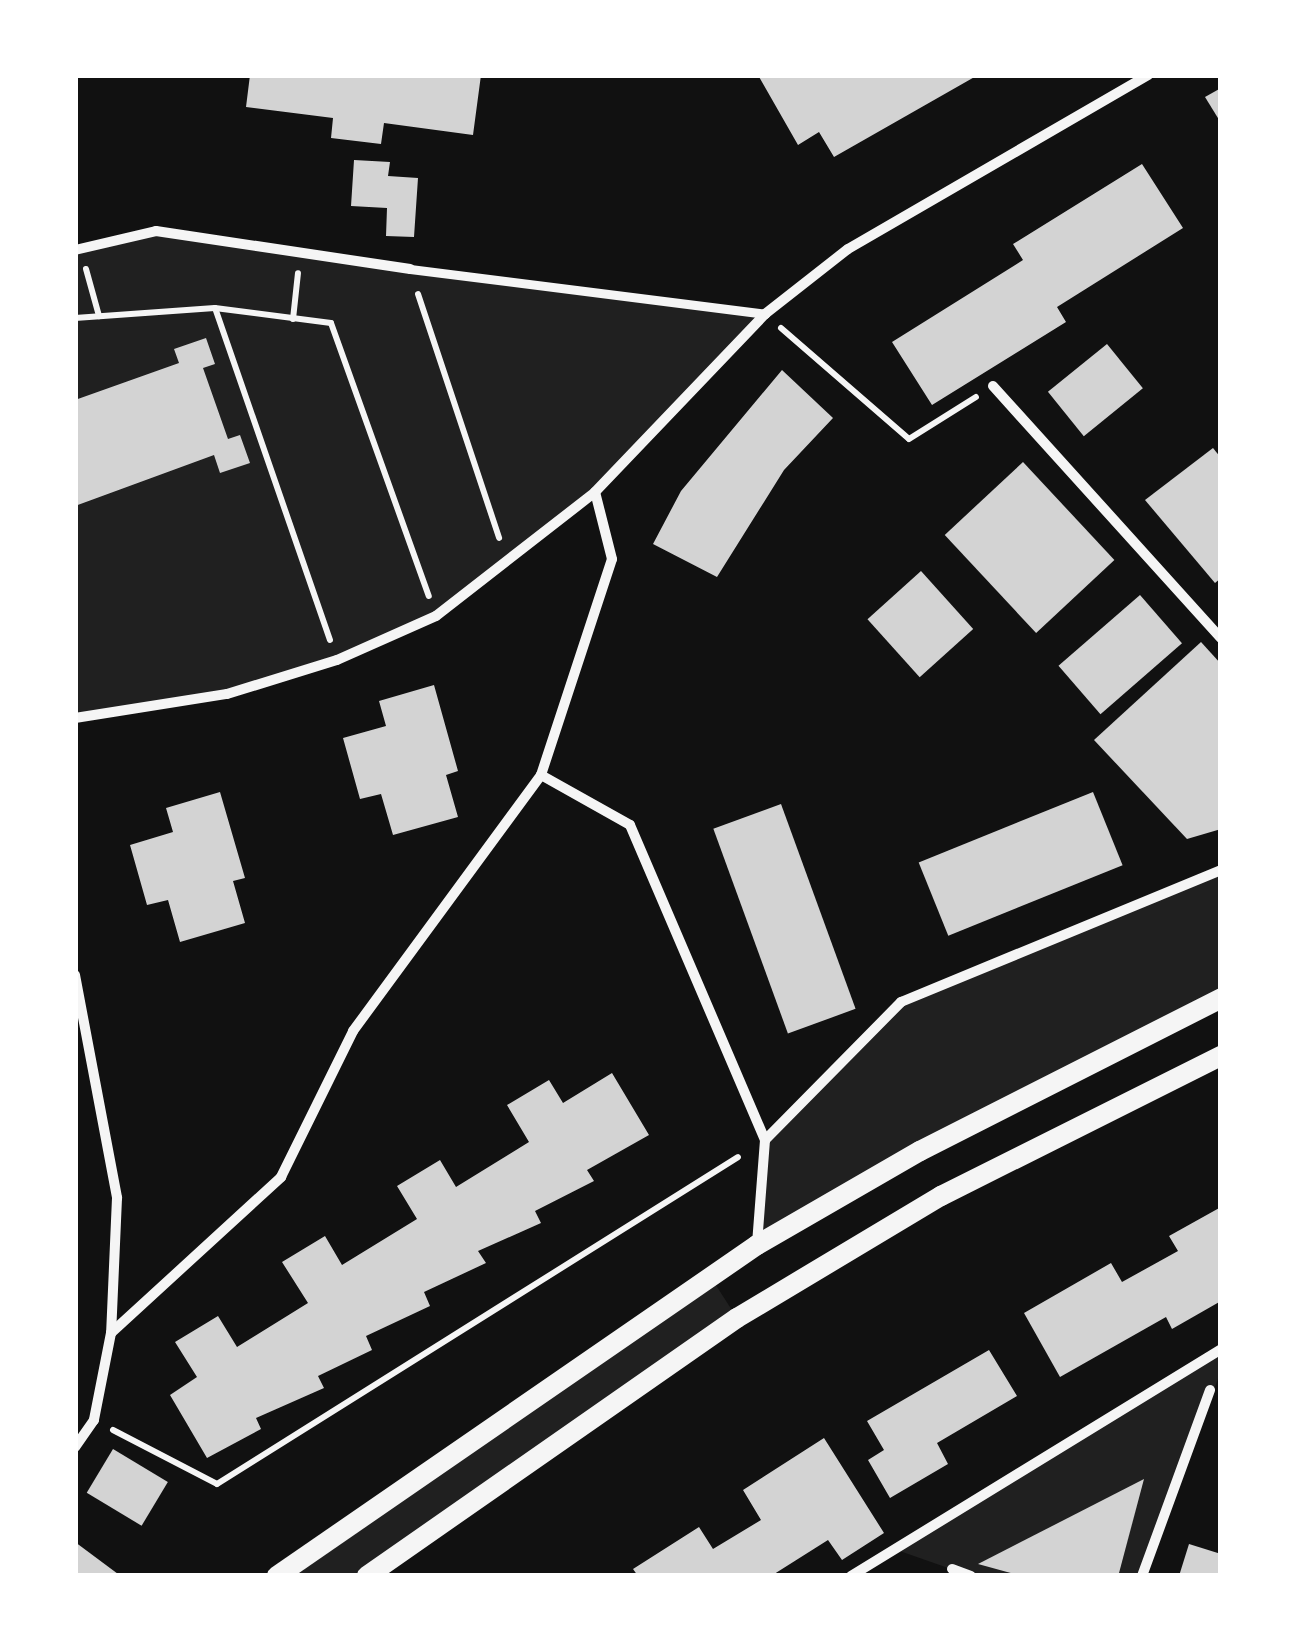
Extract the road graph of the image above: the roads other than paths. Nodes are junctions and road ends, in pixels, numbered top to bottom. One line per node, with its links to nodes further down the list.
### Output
1 (1148, 75): 2 (street)
2 (1134, 79): 5 (street)
3 (77, 249): 4 (street)
4 (410, 269): 5 (street)
5 (765, 314): 7 (street)
6 (994, 386): 8 (street)
7 (595, 492): 9 (street); 10 (street)
8 (1221, 638)
9 (75, 718)
10 (541, 775): 15 (street); 17 (street)
11 (1221, 870): 15 (street)
12 (75, 975): 17 (street)
13 (1221, 998): 16 (main road)
14 (1221, 1056): 23 (main road)
15 (765, 1140): 16 (street)
16 (757, 1245): 22 (main road)
17 (110, 1333): 20 (street)
18 (1221, 1350): 24 (street)
19 (1210, 1390): 26 (street)
20 (75, 1447)
21 (952, 1569): 25 (street)
22 (276, 1576)
23 (367, 1576)
24 (851, 1576)
25 (972, 1576)
26 (1142, 1576)

